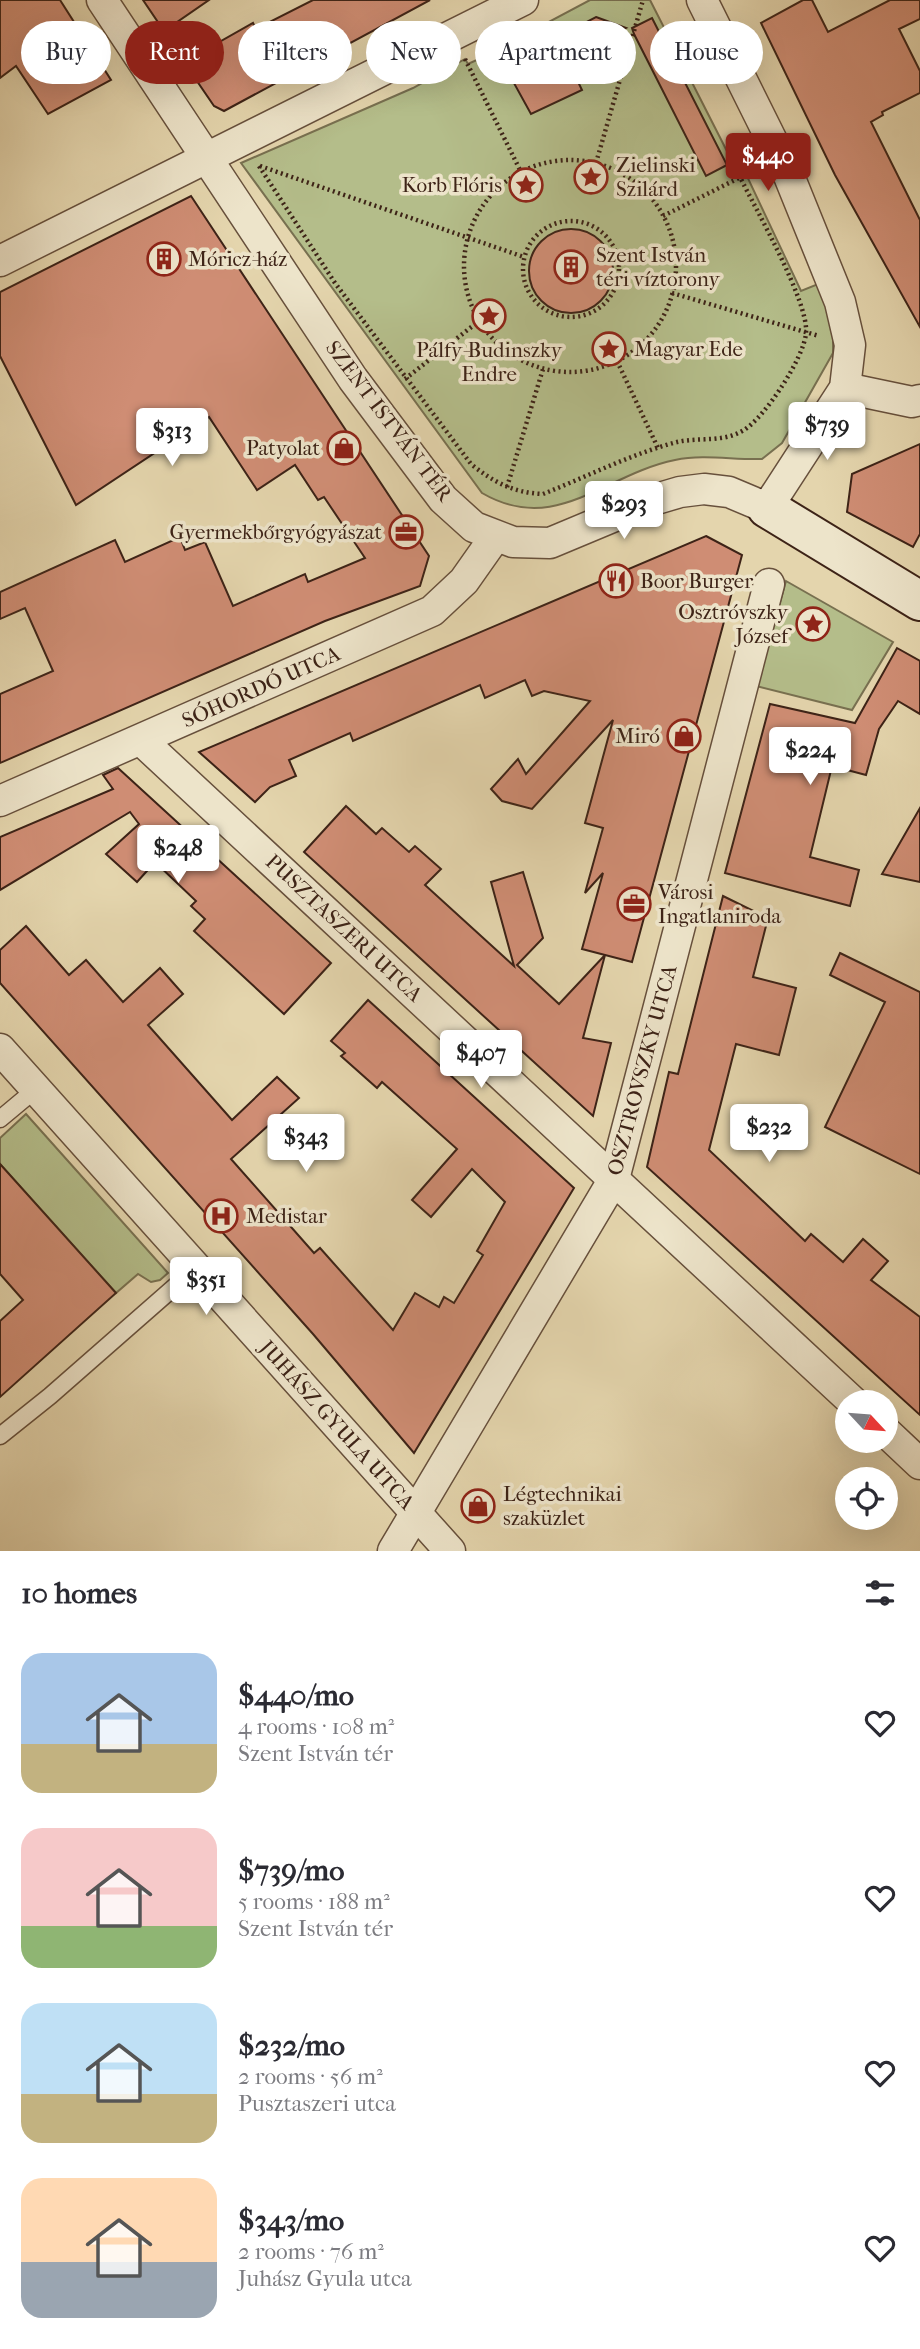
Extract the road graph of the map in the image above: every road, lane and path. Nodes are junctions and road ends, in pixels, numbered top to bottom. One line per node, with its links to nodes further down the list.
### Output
1 (102, 0): 6 (street, SZENT ISTVÁN TÉR)
2 (523, 0): 6 (street)
3 (643, 0): 7 (path)
4 (702, 0): 18 (street)
5 (461, 61): 9 (path)
6 (207, 159): 14 (street); 27 (street, SZENT ISTVÁN TÉR)
7 (596, 163): 9 (path); 11 (path)
8 (258, 166): 21 (path)
9 (520, 172): 12 (path)
10 (363, 202): 12 (path)
11 (663, 216): 15 (path); 17 (path)
12 (468, 237): 13 (path); 16 (path)
13 (524, 257): 13 (path)
14 (0, 261)
15 (672, 293): 17 (path); 19 (path)
16 (479, 321): 20 (path); 21 (path)
17 (806, 332): 18 (path); 24 (path)
18 (850, 345): 22 (street)
19 (617, 361): 20 (path); 24 (path)
20 (543, 369): 25 (path)
21 (405, 379): 25 (path)
22 (845, 388): 23 (street); 26 (street)
23 (920, 400)
24 (658, 448): 25 (path)
25 (507, 487)
26 (767, 508): 27 (street, SZENT ISTVÁN TÉR); 29 (street)
27 (495, 537): 30 (street, SÓHORDÓ UTCA)
28 (769, 584): 35 (street, OSZTROVSZKY UTCA)
29 (920, 601)
30 (142, 741): 31 (street, SÓHORDÓ UTCA); 35 (street, PUSZTASZERI UTCA)
31 (0, 801)
32 (0, 1049): 33 (street, JUHÁSZ GYULA UTCA)
33 (36, 1089): 34 (lane); 36 (street, JUHÁSZ GYULA UTCA)
34 (0, 1119)
35 (614, 1179): 37 (street, PUSZTASZERI UTCA); 41 (street, OSZTROVSZKY UTCA)
36 (196, 1268): 38 (lane); 41 (street, JUHÁSZ GYULA UTCA)
37 (840, 1390)
38 (0, 1436)
39 (898, 1443): 40 (street)
40 (920, 1464)
41 (417, 1514): 42 (street, OSZTROVSZKY UTCA); 43 (street, JUHÁSZ GYULA UTCA)
42 (393, 1551)
43 (450, 1551)

